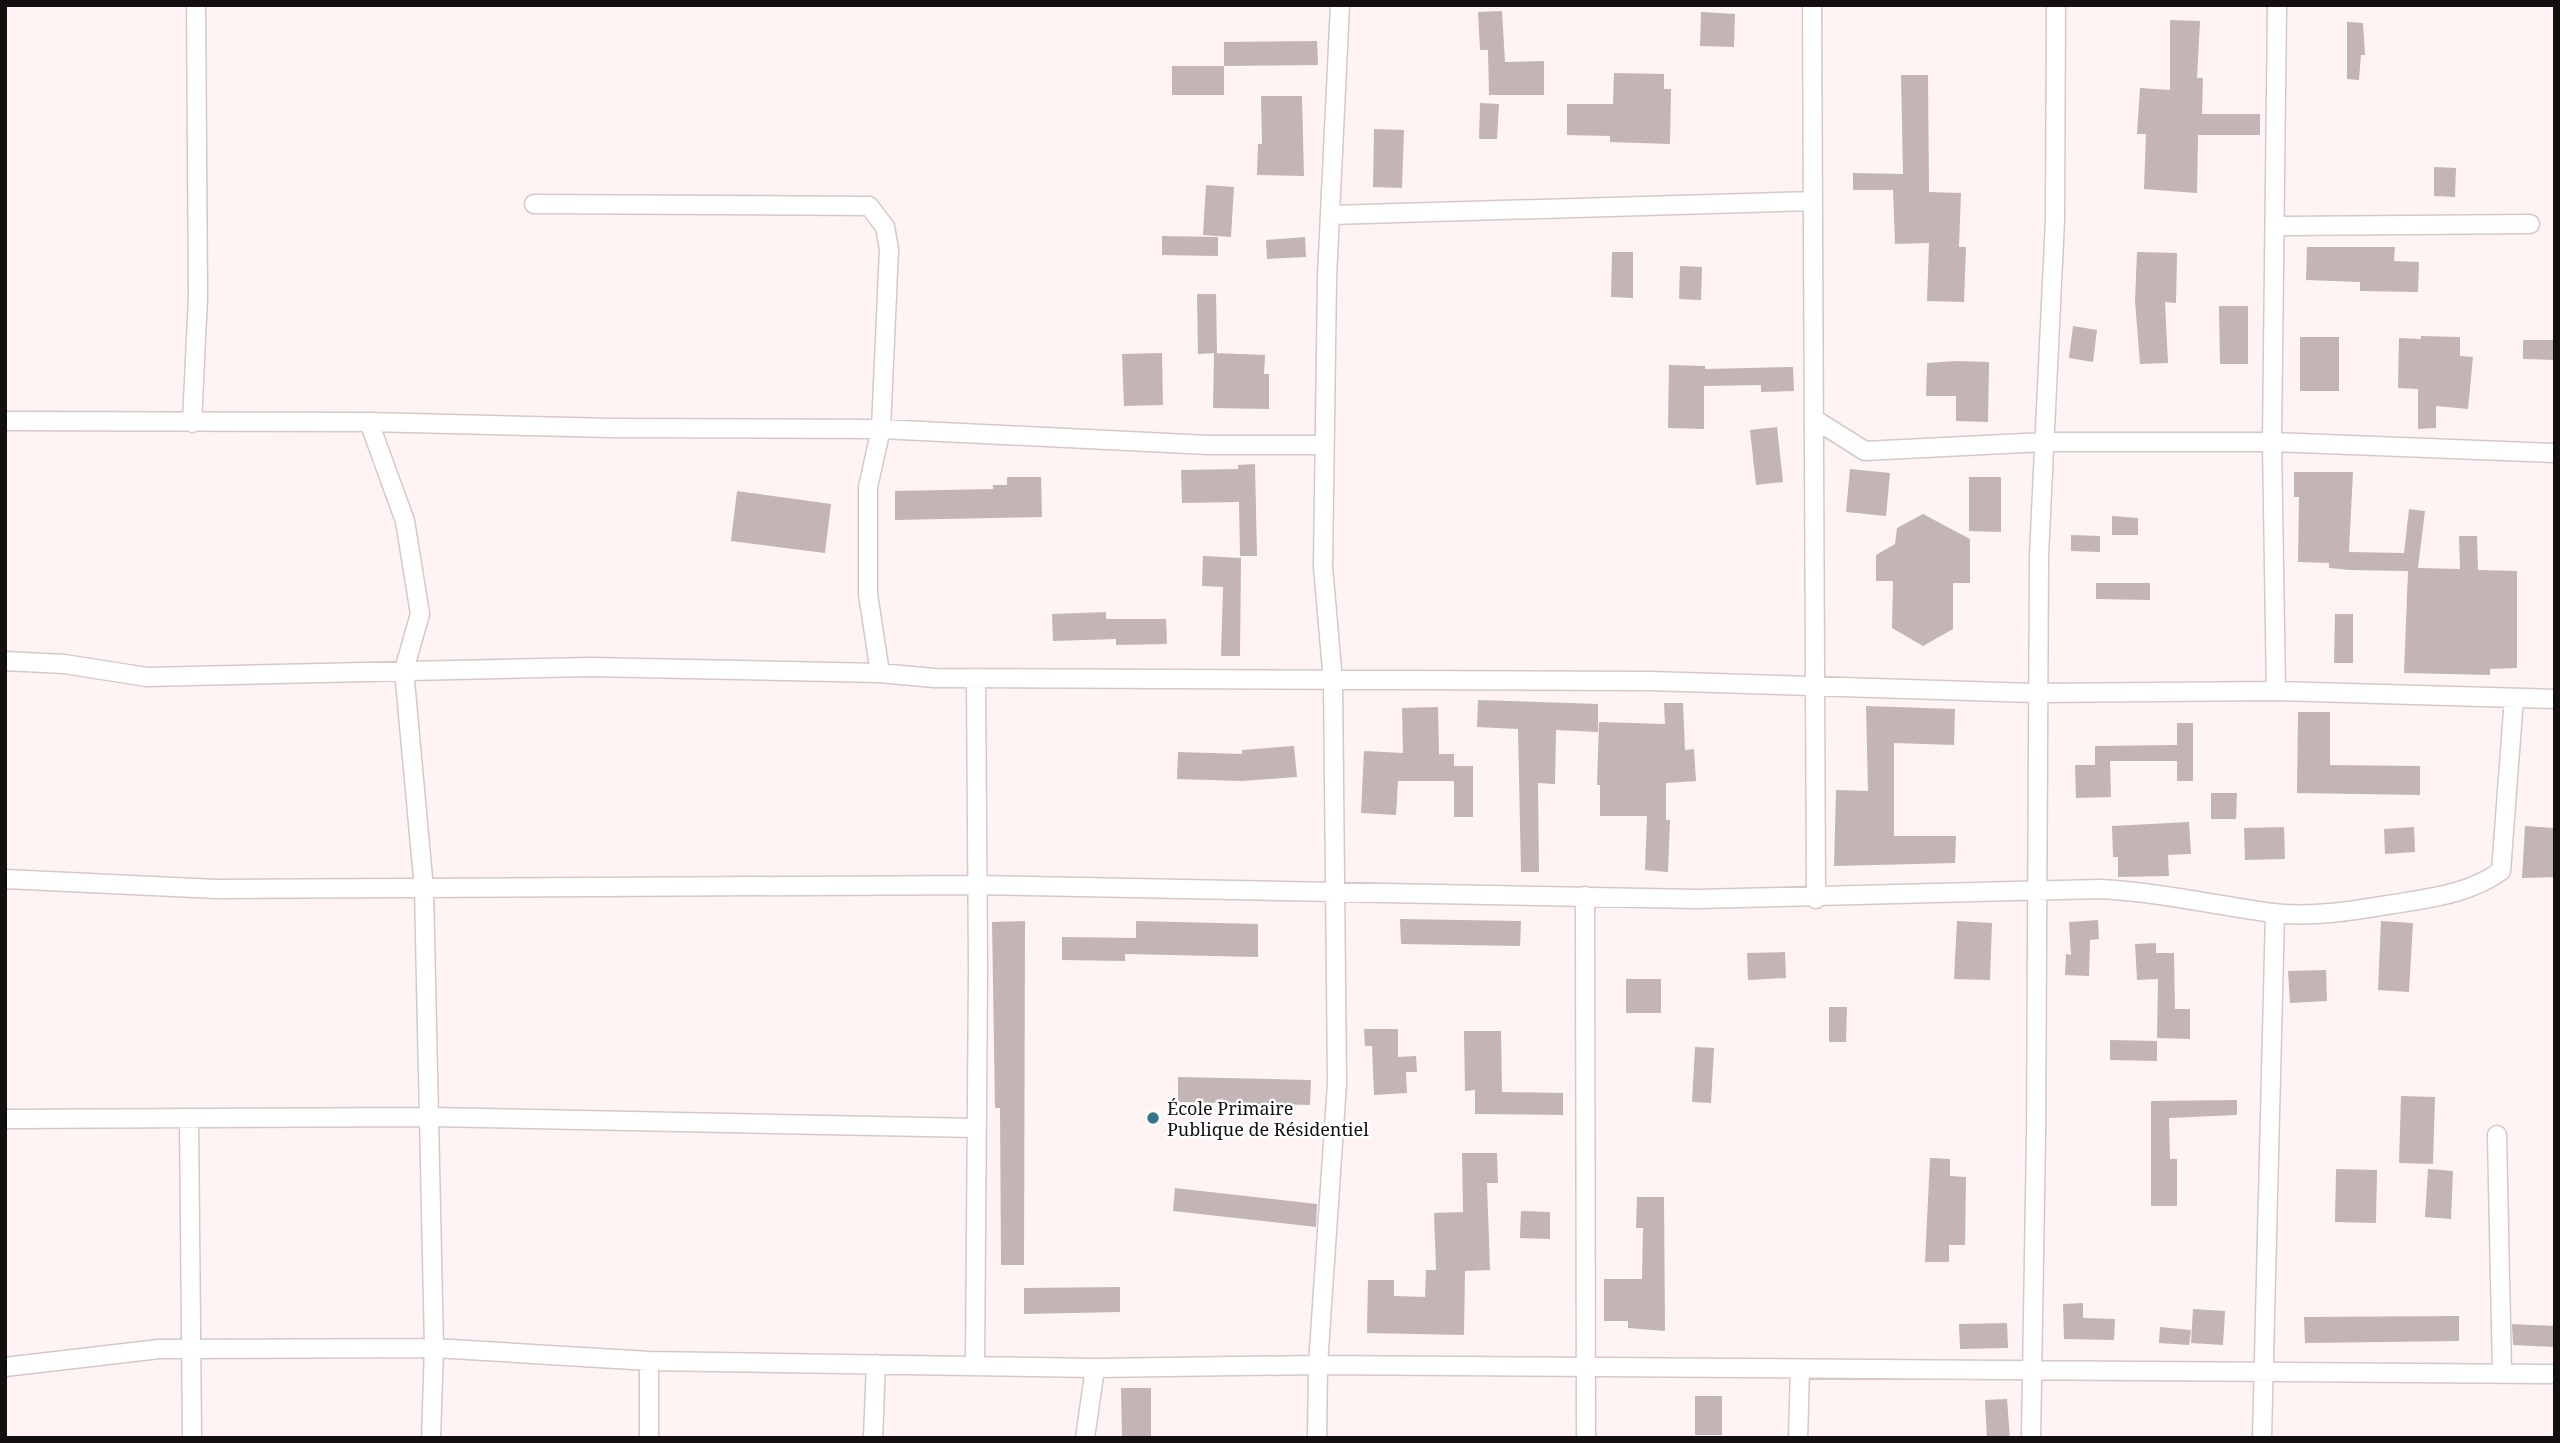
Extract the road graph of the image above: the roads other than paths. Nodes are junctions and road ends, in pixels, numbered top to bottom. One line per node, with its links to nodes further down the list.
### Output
1 (196, 5): 14 (street)
2 (1340, 5): 8 (street)
3 (1812, 5): 6 (street)
4 (2056, 5): 16 (street)
5 (2277, 5): 10 (street)
6 (1813, 201): 8 (street); 11 (street)
7 (534, 204): 15 (street)
8 (1331, 215): 18 (street)
9 (2530, 224): 10 (street)
10 (2275, 226): 17 (street)
11 (1814, 419): 16 (street); 25 (street)
12 (5, 421): 14 (street)
13 (369, 422): 14 (street); 15 (street); 21 (street)
14 (192, 423)
15 (881, 429): 18 (street); 22 (street)
16 (2042, 442): 17 (street); 27 (street)
17 (2272, 442): 19 (street); 26 (street)
18 (1324, 445): 24 (street)
19 (2555, 453)
20 (5, 661): 21 (street)
21 (404, 670): 22 (street); 32 (street)
22 (880, 673): 23 (street)
23 (976, 678): 24 (street); 31 (street)
24 (1333, 681): 25 (street); 34 (street)
25 (1815, 684): 27 (street); 36 (street)
26 (2276, 691): 27 (street); 28 (street)
27 (2037, 693): 33 (street)
28 (2514, 698): 29 (street); 37 (street)
29 (2555, 699)
30 (5, 879): 32 (street)
31 (978, 885): 32 (street); 34 (street); 41 (street)
32 (424, 889): 38 (street)
33 (2036, 889): 36 (street); 37 (street); 51 (street)
34 (1336, 893): 35 (street); 48 (street)
35 (1585, 896): 36 (street); 52 (street)
36 (1816, 899)
37 (2274, 913): 54 (street)
38 (430, 1117): 39 (street); 41 (street); 43 (street)
39 (189, 1118): 40 (street); 44 (street)
40 (5, 1119)
41 (976, 1128): 47 (street)
42 (2497, 1135): 55 (street)
43 (435, 1348): 44 (street); 45 (street); 58 (street)
44 (190, 1350): 49 (street); 57 (street)
45 (649, 1362): 46 (street); 59 (street)
46 (876, 1364): 47 (street); 60 (street)
47 (975, 1365): 50 (street)
48 (1318, 1365): 50 (street); 52 (street); 62 (street)
49 (5, 1367)
50 (1095, 1368): 61 (street)
51 (2034, 1368): 53 (street); 54 (street); 65 (street)
52 (1587, 1369): 53 (street); 63 (street)
53 (1800, 1369): 64 (street)
54 (2264, 1371): 55 (street); 66 (street)
55 (2502, 1373): 56 (street)
56 (2555, 1374)
57 (192, 1438)
58 (431, 1438)
59 (649, 1438)
60 (873, 1438)
61 (1085, 1438)
62 (1317, 1438)
63 (1586, 1438)
64 (1798, 1438)
65 (2031, 1438)
66 (2262, 1438)

